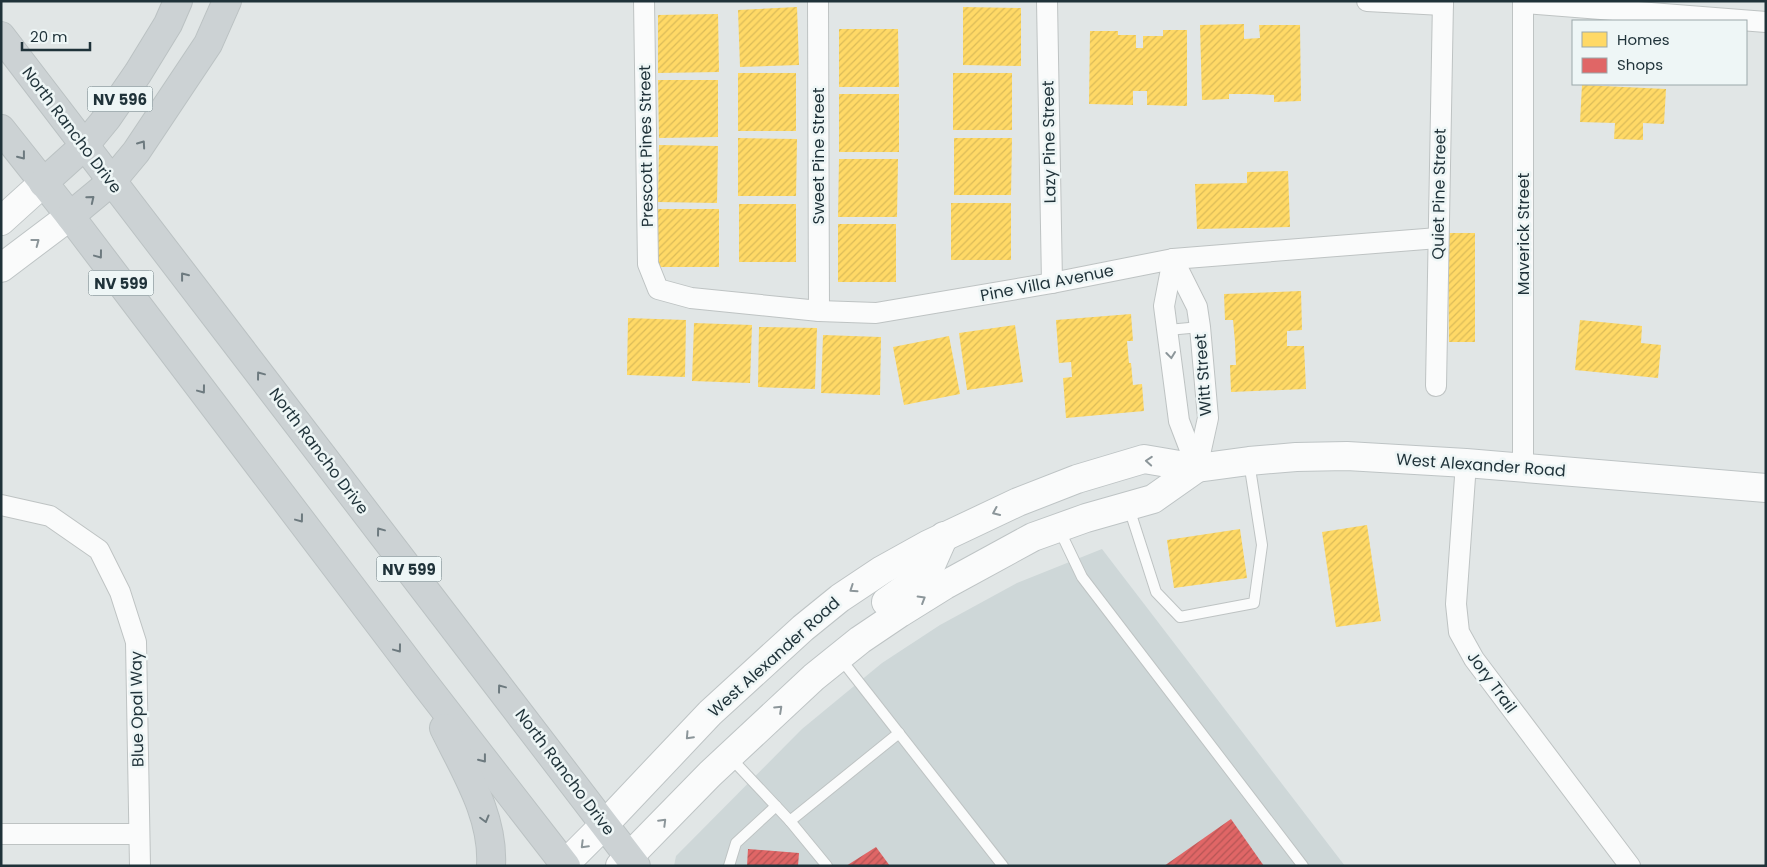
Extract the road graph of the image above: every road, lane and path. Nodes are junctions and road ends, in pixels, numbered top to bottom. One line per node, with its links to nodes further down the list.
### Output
1 (178, 1): 14 (main road, NV 596)
2 (227, 1): 15 (main road, NV 596, one-way to 2)
3 (644, 1): 23 (street, Prescott Pines Street)
4 (818, 1): 24 (street, Sweet Pine Street)
5 (1047, 1): 22 (street, Lazy Pine Street)
6 (1367, 1): 8 (street)
7 (1523, 2): 9 (street); 30 (street, Maverick Street)
8 (1443, 3): 19 (street, Quiet Pine Street)
9 (1742, 20)
10 (1747, 20): 11 (street)
11 (1766, 22)
12 (1, 36): 14 (main road, North Rancho Drive / NV 599)
13 (1, 129): 16 (main road, NV 599, one-way to 16)
14 (84, 146): 15 (main road, North Rancho Drive / NV 599); 16 (main road, NV 596)
15 (111, 182): 17 (main road, NV 596, one-way to 15); 43 (main road, North Rancho Drive / NV 599, one-way to 15)
16 (43, 183): 17 (main road, NV 599); 18 (main road)
17 (70, 216): 21 (main road, one-way to 17); 38 (main road, NV 599, one-way to 38)
18 (1, 220)
19 (1438, 238): 20 (street, Pine Villa Avenue); 27 (street, Quiet Pine Street)
20 (1173, 259): 22 (street, Pine Villa Avenue); 25 (street, Witt Street); 26 (street, Witt Street)
21 (1, 268)
22 (1052, 283): 24 (street, Pine Villa Avenue)
23 (658, 289): 24 (street, Pine Villa Avenue)
24 (819, 311)
25 (1200, 327): 26 (lane); 31 (street, Witt Street)
26 (1168, 330): 31 (street, Witt Street, one-way to 31)
27 (1436, 386)
28 (1249, 461): 29 (main road, West Alexander Road); 31 (main road, West Alexander Road); 34 (lane)
29 (1466, 463): 30 (main road, West Alexander Road); 54 (street, Jory Trail)
30 (1523, 467): 32 (main road, West Alexander Road)
31 (1197, 468): 34 (main road, West Alexander Road); 36 (main road, West Alexander Road, one-way to 36)
32 (1766, 488)
33 (1, 505): 45 (street, Blue Opal Way)
34 (1128, 506): 35 (main road, West Alexander Road)
35 (1058, 528): 37 (main road, West Alexander Road, one-way to 35); 53 (lane)
36 (944, 536): 37 (main road); 43 (main road, West Alexander Road, one-way to 43)
37 (839, 657): 39 (lane); 40 (main road, West Alexander Road, one-way to 37)
38 (421, 679): 47 (main road, NV 599, one-way to 47); 49 (main road, one-way to 49)
39 (899, 733): 42 (lane); 52 (lane)
40 (729, 756): 41 (lane); 46 (main road, West Alexander Road, one-way to 40)
41 (776, 806): 42 (lane); 50 (lane)
42 (790, 821): 51 (lane)
43 (605, 824): 46 (main road, North Rancho Drive / NV 599); 47 (main road, West Alexander Road, one-way to 47)
44 (1, 834): 45 (street)
45 (139, 834): 48 (street, Blue Opal Way)
46 (628, 863)
47 (564, 865)
48 (140, 866)
49 (491, 866)
50 (729, 866)
51 (827, 866)
52 (1003, 866)
53 (1303, 866)
54 (1630, 866)

